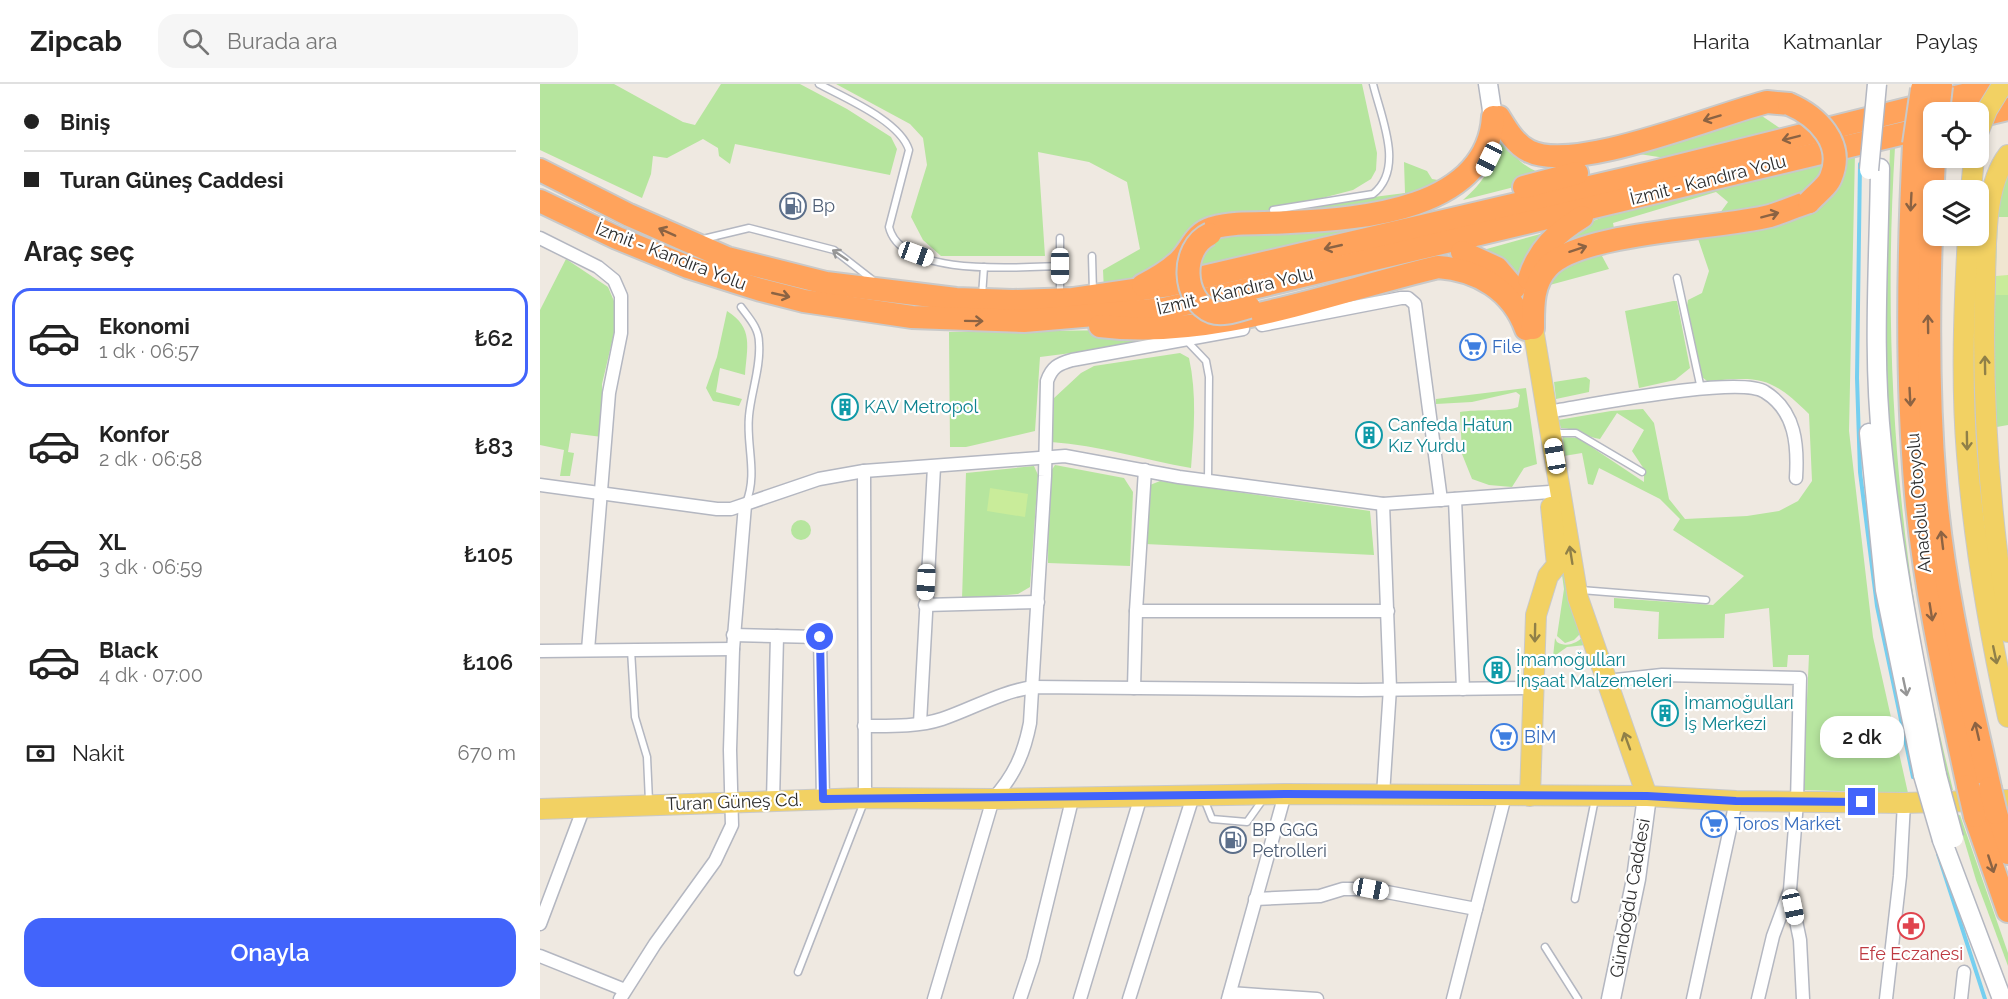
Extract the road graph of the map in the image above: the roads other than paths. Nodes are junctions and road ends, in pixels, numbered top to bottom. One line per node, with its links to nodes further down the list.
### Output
1 (819, 84): 34 (lane)
2 (1373, 84): 25 (lane)
3 (1488, 84): 13 (street)
4 (1494, 84): 13 (street)
5 (1877, 84): 19 (street, bridge)
6 (1888, 84): 19 (street)
7 (2003, 84): 11 (main road, bridge)
8 (2008, 84): 17 (highway, İzmit - Kandıra Yolu, one-way to 17)
9 (1931, 86): 10 (highway, Anadolu Otoyolu, bridge); 97 (highway, Anadolu Otoyolu, one-way to 97, bridge)
10 (1935, 102)
11 (1989, 107)
12 (2008, 109): 14 (highway)
13 (1496, 117): 21 (highway); 24 (highway); 37 (highway); 42 (highway, one-way to 13, bridge)
14 (1989, 117)
15 (1923, 129): 23 (highway, İzmit - Kandıra Yolu)
16 (2008, 155): 67 (main road, one-way to 16)
17 (1678, 166): 21 (highway); 37 (highway, İzmit - Kandıra Yolu, one-way to 37)
18 (1934, 168): 97 (highway, Anadolu Otoyolu, one-way to 18)
19 (1874, 169): 104 (street, bridge)
20 (540, 170): 29 (highway, İzmit - Kandıra Yolu, one-way to 20)
21 (1577, 173): 24 (highway)
22 (540, 203): 41 (highway, İzmit - Kandıra Yolu, one-way to 41)
23 (1598, 207): 26 (highway); 41 (highway, İzmit - Kandıra Yolu)
24 (1440, 208): 31 (highway, bridge)
25 (1273, 210)
26 (1573, 222): 31 (highway); 42 (highway)
27 (540, 238): 56 (street)
28 (1060, 238): 33 (lane)
29 (692, 242): 36 (highway, İzmit - Kandıra Yolu); 36 (lane, one-way to 29)
30 (1967, 246): 80 (main road, one-way to 80)
31 (1462, 252): 42 (highway)
32 (1092, 256): 38 (lane)
33 (1060, 266): 34 (lane); 41 (lane)
34 (984, 267): 39 (lane)
35 (1677, 278): 44 (lane)
36 (886, 290): 39 (highway, İzmit - Kandıra Yolu)
37 (1129, 291): 38 (highway, İzmit - Kandıra Yolu)
38 (1093, 296): 41 (highway, İzmit - Kandıra Yolu)
39 (981, 300): 41 (highway, İzmit - Kandıra Yolu)
40 (741, 307): 60 (lane)
41 (1058, 309): 42 (highway)
42 (1530, 328): 45 (main road); 55 (main road)
43 (1186, 340): 47 (street); 53 (lane); 58 (street)
44 (1701, 390): 45 (street); 52 (street)
45 (1548, 412): 46 (main road)
46 (1551, 433): 51 (lane); 61 (main road, one-way to 46)
47 (1046, 456): 48 (street); 49 (street); 63 (street)
48 (934, 467): 50 (street); 64 (street)
49 (1145, 470): 53 (street); 65 (street)
50 (864, 471): 60 (street); 82 (street)
51 (1642, 472)
52 (1796, 478)
53 (1208, 481): 59 (street)
54 (540, 485): 56 (street)
55 (1550, 492): 57 (street); 78 (main road, one-way to 78)
56 (602, 494): 60 (street); 71 (street)
57 (1455, 499): 58 (street); 79 (street)
58 (1441, 500): 59 (street)
59 (1383, 504): 66 (street)
60 (745, 505): 68 (street)
61 (1577, 590): 62 (lane); 74 (main road)
62 (1706, 600)
63 (1038, 602): 64 (street); 75 (street)
64 (925, 605): 81 (street)
65 (1136, 611): 66 (street); 76 (street)
66 (1388, 611): 77 (street)
67 (2008, 632)
68 (734, 635): 69 (street); 70 (street)
69 (777, 636): 93 (street); 95 (street)
70 (733, 649): 72 (street); 99 (street)
71 (588, 650): 72 (street); 73 (street)
72 (631, 650): 101 (lane)
73 (540, 651)
74 (1606, 681): 91 (main road, one-way to 74); 98 (street)
75 (1034, 687): 76 (street); 81 (street); 94 (street)
76 (1134, 688): 77 (street)
77 (1390, 688): 79 (street); 84 (street)
78 (1535, 688): 79 (street); 89 (main road)
79 (1463, 689)
80 (2008, 717)
81 (920, 723): 82 (street)
82 (864, 726): 92 (street)
83 (1276, 795): 84 (main road, Turan Güneş Cd.); 87 (main road, Turan Güneş Cd.); 107 (street)
84 (1383, 795): 88 (main road, Turan Güneş Cd.)
85 (1073, 796): 86 (main road, Turan Güneş Cd.); 94 (main road, Turan Güneş Cd.); 120 (street)
86 (1141, 796): 87 (main road, Turan Güneş Cd.); 121 (street)
87 (1198, 796): 122 (street)
88 (1505, 796): 89 (main road, Turan Güneş Cd.); 109 (street)
89 (1530, 796): 90 (main road, Turan Güneş Cd.)
90 (1596, 796): 91 (main road, Turan Güneş Cd.); 108 (lane)
91 (1647, 796): 96 (main road, Turan Güneş Cd.); 126 (street, Gündoğdu Caddesi)
92 (865, 798): 93 (main road, Turan Güneş Cd.); 94 (main road, Turan Güneş Cd.); 114 (lane)
93 (823, 799): 95 (main road, Turan Güneş Cd.)
94 (993, 799): 119 (street)
95 (773, 801): 99 (main road, Turan Güneş Cd.)
96 (1736, 801): 98 (main road, Turan Güneş Cd.); 127 (street)
97 (1988, 801): 100 (main road, Turan Güneş Cd.); 105 (highway, Anadolu Otoyolu); 110 (highway, Anadolu Otoyolu, one-way to 110)
98 (1797, 802): 100 (main road, Turan Güneş Cd.); 106 (street)
99 (733, 803): 101 (main road, Turan Güneş Cd.); 117 (street)
100 (1905, 803): 130 (street)
101 (650, 805): 102 (main road, Turan Güneş Cd.)
102 (585, 807): 103 (main road, Turan Güneş Cd.); 111 (street)
103 (540, 809)
104 (1948, 839): 116 (street); 132 (street)
105 (2008, 854)
106 (1790, 890): 128 (street); 129 (street)
107 (1255, 899): 109 (street); 118 (street)
108 (1575, 899)
109 (1476, 909): 124 (street)
110 (2008, 911)
111 (540, 924)
112 (1545, 947): 125 (lane)
113 (540, 956): 117 (street)
114 (798, 972)
115 (1964, 972): 131 (street)
116 (2008, 986)
117 (623, 996)
118 (1229, 996): 123 (street)
119 (934, 999)
120 (1020, 999)
121 (1080, 999)
122 (1129, 999)
123 (1317, 999)
124 (1453, 999)
125 (1578, 999)
126 (1611, 999)
127 (1693, 999)
128 (1758, 999)
129 (1803, 999)
130 (1886, 999)
131 (1961, 999)
132 (2002, 999)

